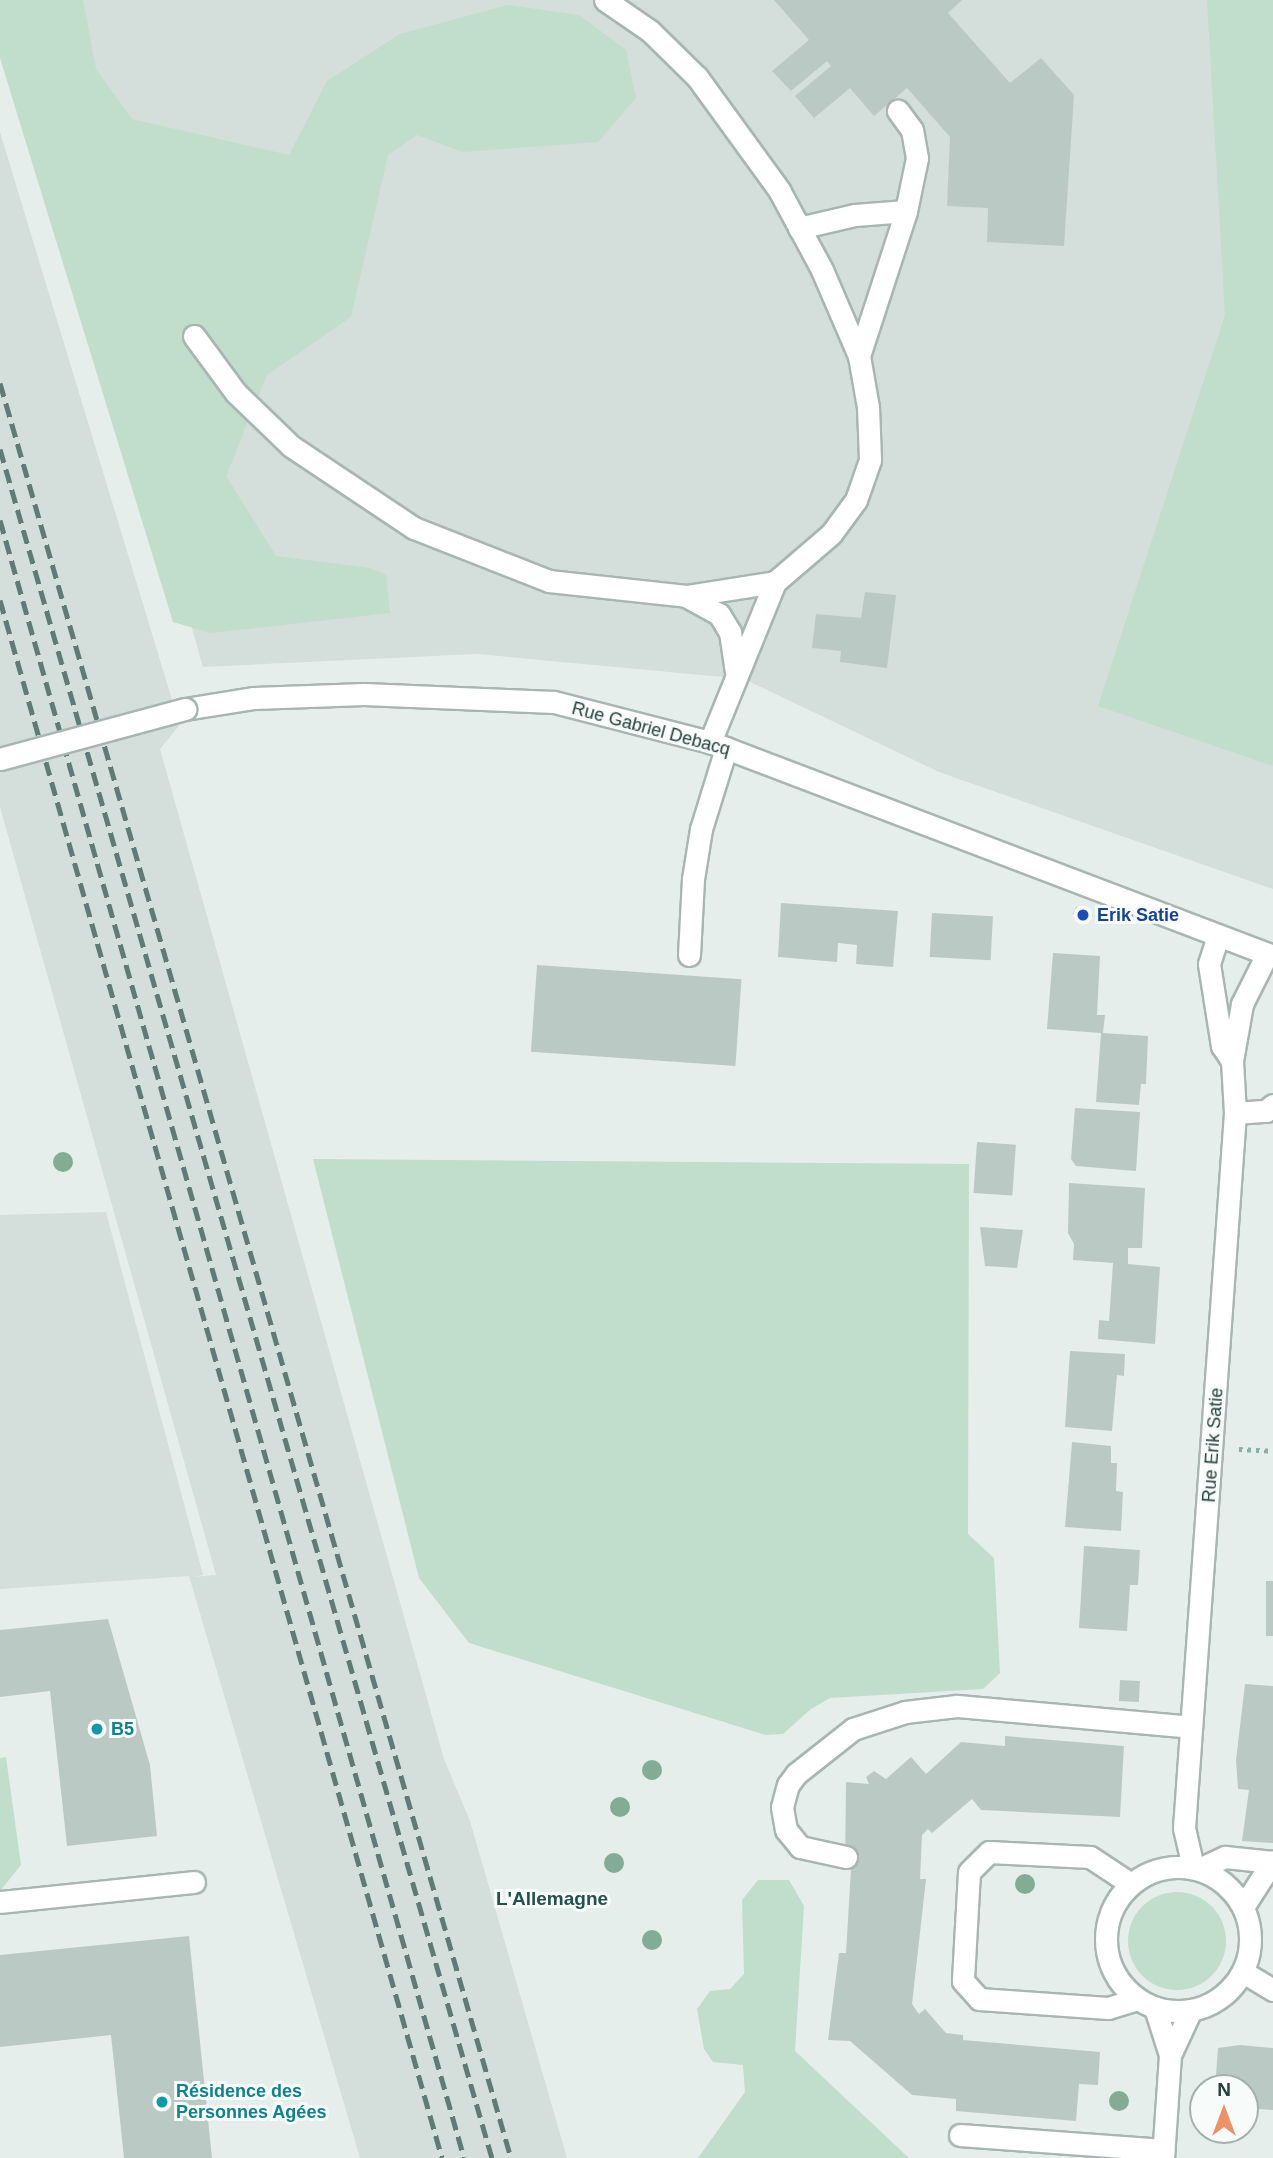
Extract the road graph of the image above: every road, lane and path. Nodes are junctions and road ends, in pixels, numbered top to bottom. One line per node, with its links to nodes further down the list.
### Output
1 (605, 0): 4 (street)
2 (898, 111): 3 (street)
3 (906, 211): 4 (street); 6 (street)
4 (799, 228): 6 (street)
5 (194, 336): 8 (street)
6 (859, 356): 7 (street)
7 (775, 582): 8 (street); 9 (street)
8 (686, 596): 9 (street)
9 (736, 672): 10 (street)
10 (718, 745): 11 (street, Rue Gabriel Debacq, bridge); 12 (street, Rue Gabriel Debacq); 14 (street)
11 (0, 759)
12 (1218, 936): 13 (street, Rue Gabriel Debacq); 15 (street, Rue Erik Satie)
13 (1270, 955): 15 (street, Rue Erik Satie)
14 (689, 956)
15 (1232, 1061): 17 (street, Rue Erik Satie)
16 (1273, 1105): 17 (street)
17 (1235, 1113): 20 (street, Rue Erik Satie)
18 (1238, 1449): 19 (path)
19 (1273, 1451)
20 (1191, 1727): 21 (street, Rue Erik Satie); 22 (street)
21 (1184, 1828): 24 (street, Rue Erik Satie); 25 (street, Rue Erik Satie)
22 (846, 1857)
23 (1272, 1862): 25 (street); 29 (street)
24 (1167, 1867): 25 (street); 27 (street)
25 (1196, 1868): 29 (street)
26 (194, 1882): 28 (street)
27 (1130, 1884): 32 (street); 32 (street)
28 (0, 1902)
29 (1243, 1907): 30 (street)
30 (1243, 1972): 31 (street); 33 (street)
31 (1273, 1990)
32 (1146, 2003): 33 (street); 34 (street)
33 (1191, 2010): 34 (street)
34 (1170, 2055): 36 (street)
35 (960, 2135): 36 (street)
36 (1163, 2154)

